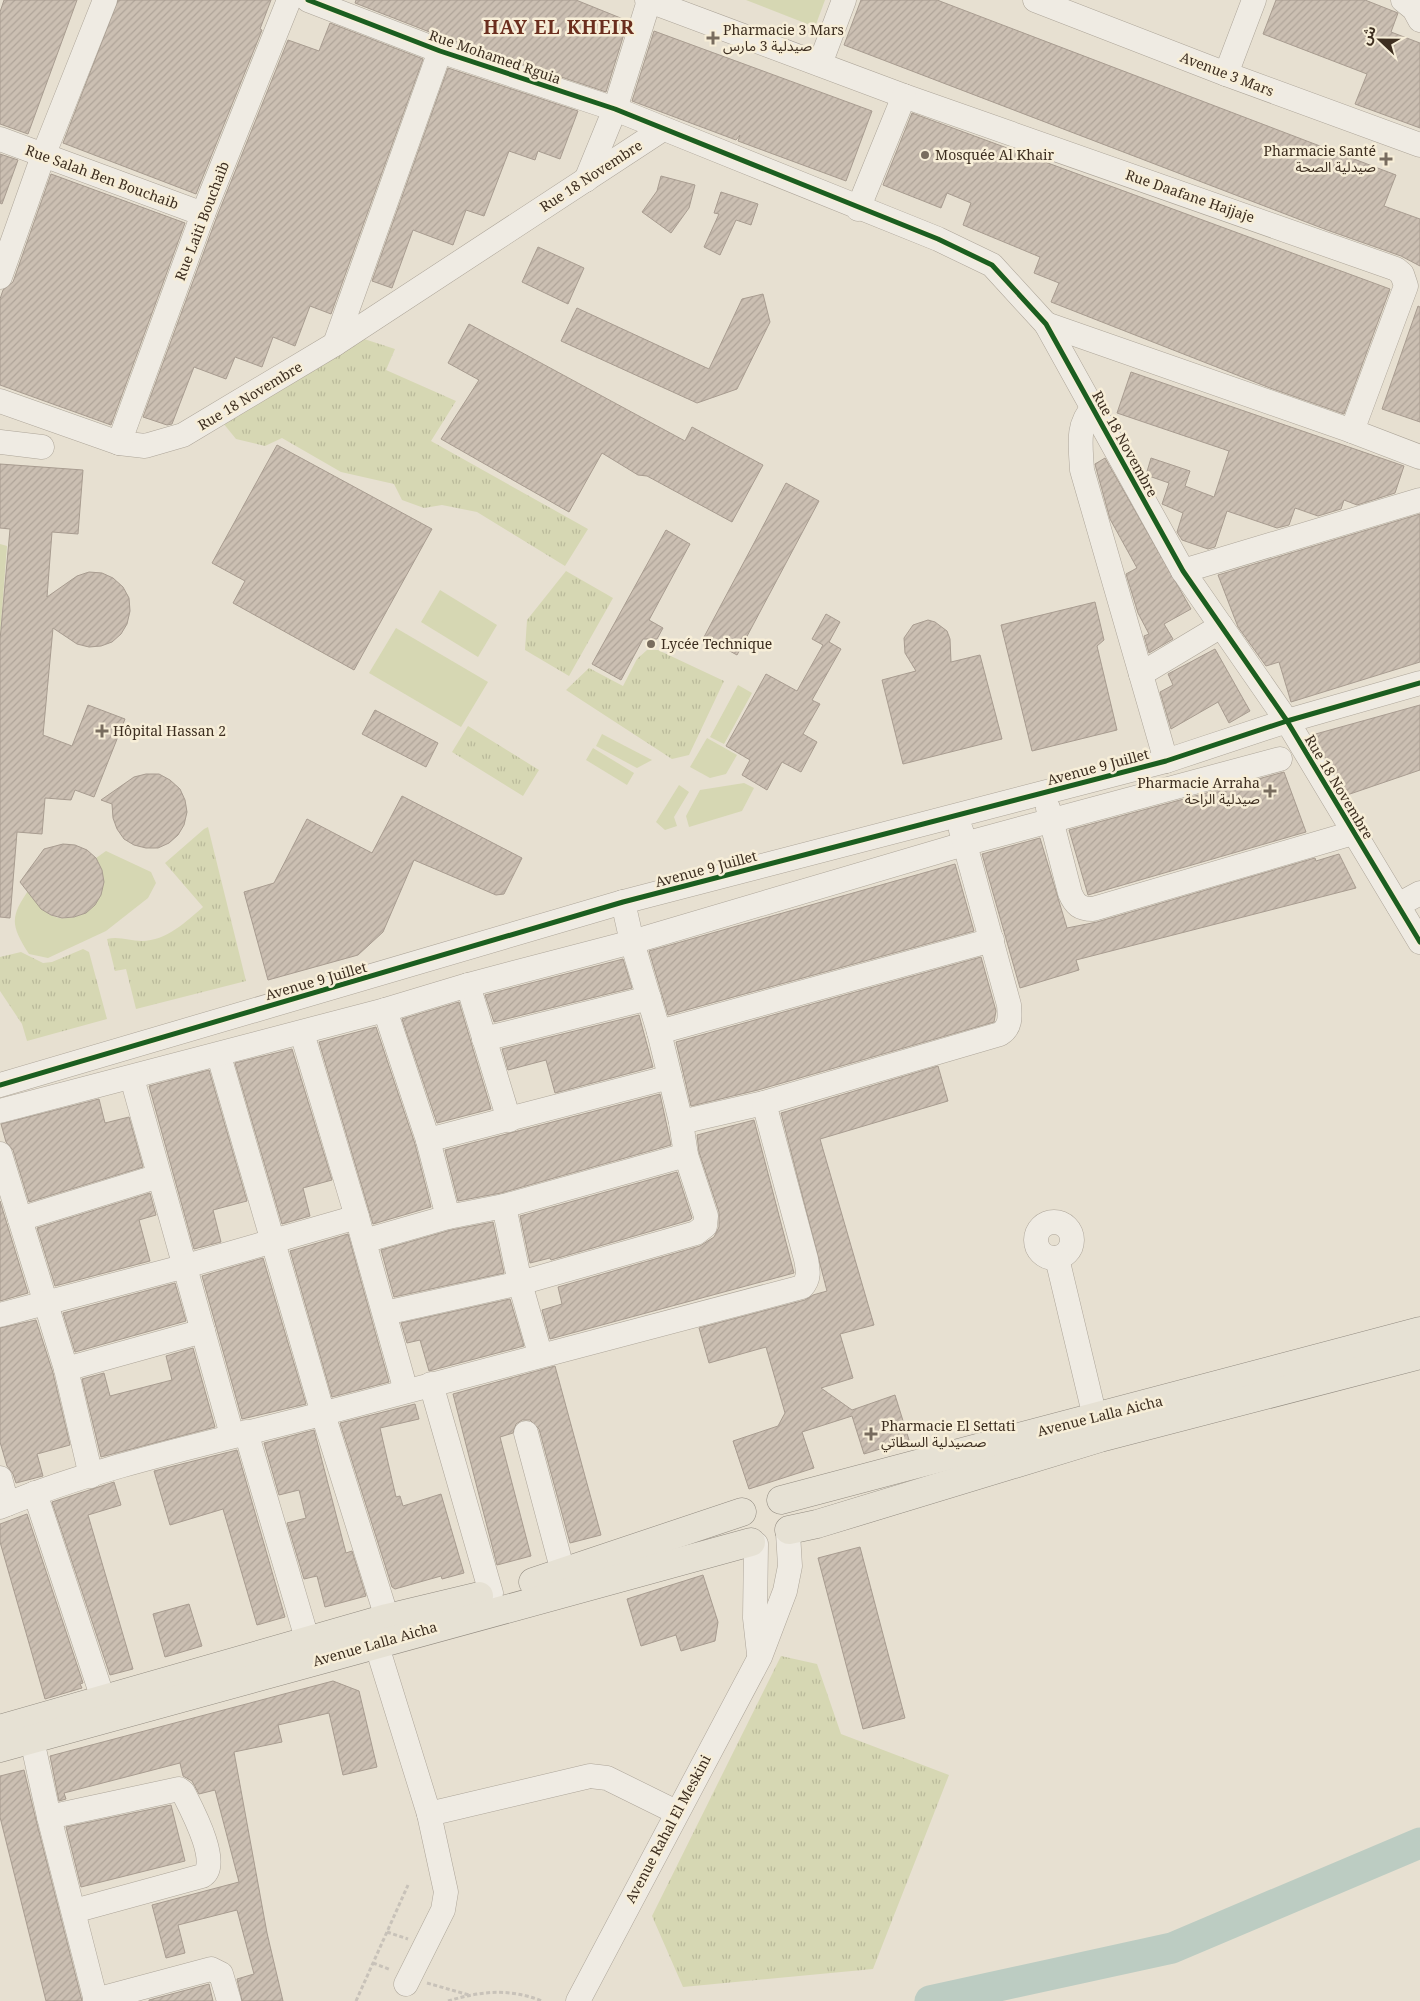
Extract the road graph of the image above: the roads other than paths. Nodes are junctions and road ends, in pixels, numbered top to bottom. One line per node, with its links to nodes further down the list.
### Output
1 (105, 0): 18 (street)
2 (289, 0): 21 (street, Rue Laiti Bouchaib)
3 (648, 0): 11 (street, Rue Daafane Hajjaje); 14 (street)
4 (844, 0): 11 (street)
5 (1035, 0): 12 (street, Avenue 3 Mars)
6 (1254, 0): 12 (street)
7 (1403, 0): 9 (street)
8 (317, 1): 10 (street, Rue Mohamed Rguia)
9 (1420, 20)
10 (440, 51): 14 (street, Rue Mohamed Rguia); 24 (street)
11 (820, 64): 13 (street, Rue Daafane Hajjaje)
12 (1226, 74): 17 (street, Avenue 3 Mars)
13 (904, 96): 20 (street); 27 (street, Rue Daafane Hajjaje)
14 (616, 110): 15 (street, Rue Mohamed Rguia); 19 (street)
15 (663, 129): 19 (street, Rue 18 Novembre); 20 (street, Rue 18 Novembre)
16 (0, 139): 18 (street, Rue Salah Ben Bouchaib)
17 (1420, 145)
18 (43, 156): 21 (street, Rue Salah Ben Bouchaib); 22 (street)
19 (586, 180): 24 (street, Rue 18 Novembre)
20 (858, 209): 23 (street, Rue 18 Novembre)
21 (203, 214): 29 (street, Rue Laiti Bouchaib)
22 (0, 277)
23 (1046, 324): 26 (street, Rue 18 Novembre); 27 (street)
24 (334, 344): 29 (street, Rue 18 Novembre)
25 (0, 401): 29 (street, Rue 18 Novembre)
26 (1093, 408): 33 (street, Rue 18 Novembre); 35 (street)
27 (1352, 431): 31 (street)
28 (0, 442): 30 (street)
29 (119, 443)
30 (42, 447)
31 (1420, 457)
32 (1420, 500): 33 (street)
33 (1183, 570): 34 (street, Rue 18 Novembre)
34 (1221, 626): 35 (street); 37 (street, Rue 18 Novembre)
35 (1141, 674): 39 (street)
36 (1420, 683): 37 (street, Avenue 9 Juillet)
37 (1287, 721): 39 (street, Avenue 9 Juillet); 43 (street, Rue 18 Novembre)
38 (1280, 759): 42 (street)
39 (1166, 761): 40 (street, Avenue 9 Juillet)
40 (1045, 793): 41 (street, Avenue 9 Juillet); 42 (street)
41 (958, 816): 44 (street); 46 (street, Avenue 9 Juillet)
42 (1051, 822): 43 (street); 44 (street)
43 (1353, 833): 47 (street, Rue 18 Novembre)
44 (964, 844): 48 (street); 49 (street)
45 (1420, 893): 47 (street)
46 (623, 902): 49 (street); 60 (street, Avenue 9 Juillet)
47 (1398, 905): 50 (street, Rue 18 Novembre)
48 (992, 940): 54 (street); 61 (street)
49 (632, 942): 51 (street); 52 (street)
50 (1420, 942)
51 (468, 985): 53 (street); 56 (street)
52 (649, 998): 54 (street); 56 (street)
53 (385, 1010): 55 (street); 65 (street)
54 (660, 1032): 58 (street)
55 (302, 1033): 57 (street); 70 (street)
56 (484, 1039): 63 (street)
57 (219, 1056): 59 (street); 74 (street)
58 (670, 1077): 63 (street); 64 (street)
59 (132, 1078): 62 (street); 68 (street)
60 (0, 1085)
61 (764, 1103): 64 (street); 83 (street)
62 (0, 1111)
63 (509, 1120): 65 (street)
64 (681, 1122): 67 (street)
65 (428, 1140): 71 (street)
66 (0, 1154): 72 (street)
67 (686, 1155): 69 (street); 77 (street)
68 (159, 1176): 72 (street); 76 (street)
69 (504, 1206): 71 (street); 77 (street)
70 (357, 1217): 73 (street); 74 (street)
71 (448, 1217): 73 (street)
72 (20, 1219): 78 (street)
73 (364, 1241): 79 (street)
74 (273, 1242): 76 (street); 88 (street)
75 (1058, 1258): 89 (street)
76 (186, 1266): 78 (street); 81 (street)
77 (520, 1282): 79 (street); 83 (street)
78 (44, 1303): 80 (street); 85 (street)
79 (385, 1313): 87 (street)
80 (0, 1315)
81 (203, 1331): 85 (street); 91 (street)
82 (1420, 1332): 89 (main road, Avenue Lalla Aicha)
83 (540, 1354): 86 (street)
84 (1420, 1355): 89 (main road, Avenue Lalla Aicha)
85 (66, 1370): 92 (street)
86 (431, 1384): 87 (street); 101 (street)
87 (406, 1391): 88 (street)
88 (323, 1414): 91 (street); 102 (street)
89 (1097, 1428): 95 (main road, Avenue Lalla Aicha); 98 (main road, Avenue Lalla Aicha)
90 (526, 1433): 100 (street)
91 (239, 1434): 92 (street); 103 (street)
92 (91, 1476): 94 (street)
93 (0, 1478): 96 (street)
94 (35, 1493): 96 (street); 106 (street)
95 (781, 1500): 97 (main road, Avenue Lalla Aicha); 98 (main road)
96 (4, 1506)
97 (742, 1512): 99 (main road); 100 (main road, Avenue Lalla Aicha)
98 (789, 1531): 99 (main road, Avenue Lalla Aicha); 105 (street, Avenue Rahal El Meskini)
99 (754, 1543): 104 (main road, Avenue Lalla Aicha); 105 (street)
100 (563, 1572): 101 (main road, Avenue Lalla Aicha)
101 (491, 1593): 102 (main road, Avenue Lalla Aicha)
102 (387, 1618): 103 (main road, Avenue Lalla Aicha)
103 (308, 1642): 106 (main road, Avenue Lalla Aicha)
104 (376, 1643): 106 (main road, Avenue Lalla Aicha); 111 (street)
105 (760, 1657): 110 (street, Avenue Rahal El Meskini)
106 (106, 1708): 108 (main road, Avenue Lalla Aicha)
107 (0, 1729): 108 (main road, Avenue Lalla Aicha)
108 (30, 1731): 109 (main road, Avenue Lalla Aicha); 112 (street)
109 (0, 1748)
110 (676, 1812): 111 (street); 117 (street, Avenue Rahal El Meskini)
111 (429, 1814): 114 (street)
112 (49, 1817): 113 (street); 113 (street)
113 (74, 1910): 115 (street)
114 (406, 1984)
115 (96, 2000): 116 (street)
116 (229, 2001)
117 (578, 2001)

